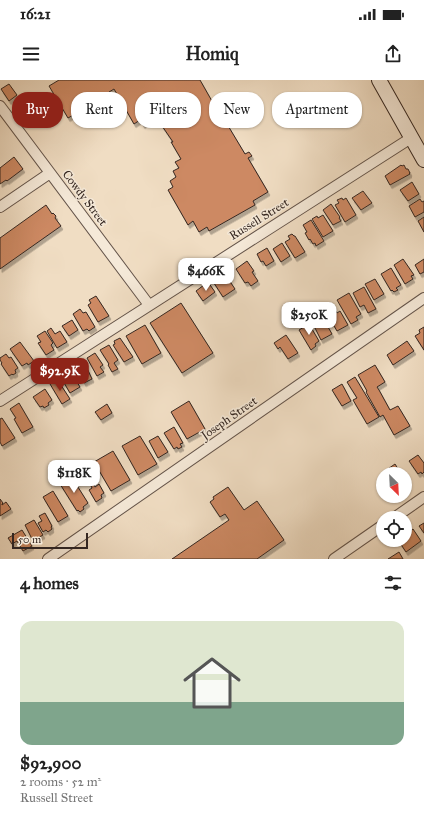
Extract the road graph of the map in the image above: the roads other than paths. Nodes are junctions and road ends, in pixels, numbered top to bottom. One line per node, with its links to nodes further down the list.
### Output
1 (379, 80): 3 (main road)
2 (0, 106): 5 (street, Cowdy Street)
3 (412, 138): 4 (main road); 8 (street, Russell Street)
4 (424, 160)
5 (50, 173): 6 (street); 8 (street, Cowdy Street)
6 (0, 207)
7 (424, 298): 13 (street, Joseph Street)
8 (149, 305): 9 (street, Russell Street)
9 (0, 401)
10 (424, 497): 11 (street)
11 (404, 511)
12 (376, 530): 14 (street)
13 (48, 559)
14 (334, 559)

